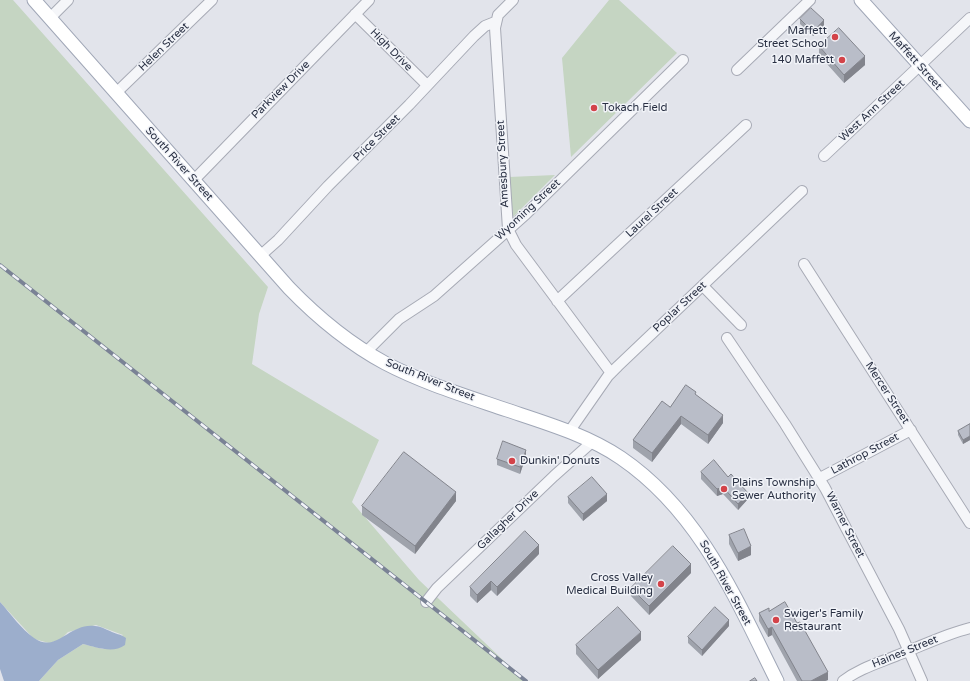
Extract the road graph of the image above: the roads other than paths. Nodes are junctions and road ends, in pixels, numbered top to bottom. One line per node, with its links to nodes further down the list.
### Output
1 (34, 0): 9 (main road, South River Street)
2 (68, 0): 9 (street)
3 (212, 0): 16 (street, Helen Street)
4 (369, 0): 8 (street, Parkview Drive)
5 (513, 0): 11 (street)
6 (810, 0): 14 (street)
7 (861, 0): 13 (main road, Maffett Street)
8 (355, 14): 15 (street, High Drive); 20 (street, Parkview Drive)
9 (50, 18): 16 (main road, South River Street)
10 (970, 18): 13 (street, West Ann Street)
11 (496, 22): 15 (street, Price Street); 22 (street, Amesbury Street)
12 (683, 60): 22 (street, Wyoming Street)
13 (920, 65): 17 (main road, Maffett Street); 19 (street, West Ann Street)
14 (737, 70)
15 (427, 85): 23 (street, Price Street)
16 (116, 93): 20 (main road, South River Street)
17 (970, 121)
18 (746, 125): 26 (street, Laurel Street)
19 (824, 156)
20 (194, 180): 23 (main road, South River Street)
21 (802, 191): 25 (street, Poplar Street)
22 (508, 229): 26 (street, Amesbury Street); 29 (street, Wyoming Street)
23 (260, 256): 29 (main road, South River Street)
24 (804, 264): 31 (street, Mercer Street)
25 (703, 286): 27 (street); 30 (street, Poplar Street)
26 (557, 301): 30 (street, Amesbury Street)
27 (740, 325)
28 (727, 338): 34 (street, Warner Street)
29 (366, 352): 32 (main road, South River Street)
30 (611, 373): 32 (street, Poplar Street)
31 (911, 430): 34 (street, Lathrop Street); 35 (street, Mercer Street)
32 (569, 432): 33 (main road, South River Street)
33 (592, 442): 36 (street, Gallagher Drive); 39 (main road, South River Street)
34 (820, 478): 38 (street, Warner Street)
35 (970, 523)
36 (426, 602)
37 (970, 628): 38 (street, Haines Street)
38 (909, 651): 40 (street, Haines Street); 41 (street, Warner Street)
39 (777, 681)
40 (843, 681)
41 (922, 681)

